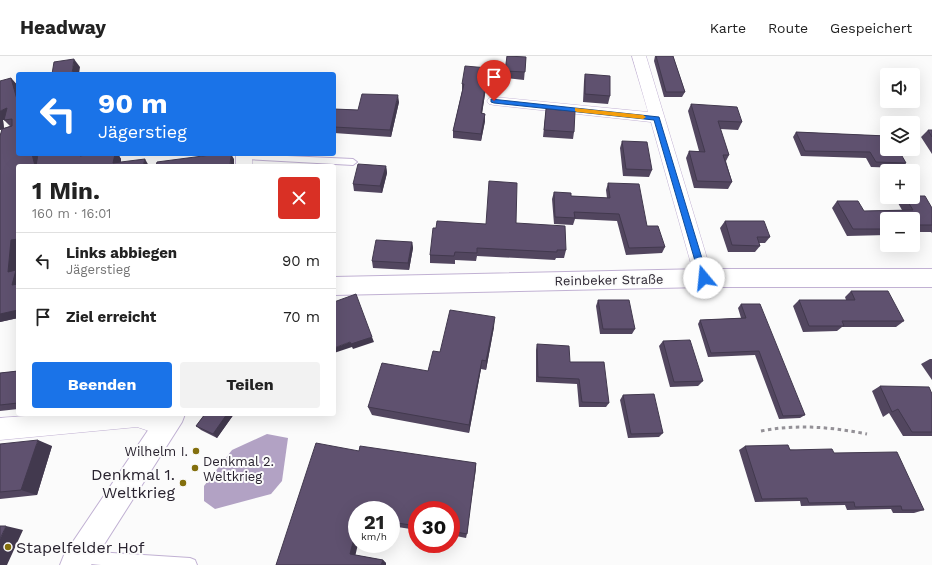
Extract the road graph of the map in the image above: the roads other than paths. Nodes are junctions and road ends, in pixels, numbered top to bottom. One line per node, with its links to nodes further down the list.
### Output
1 (639, 56): 3 (street)
2 (494, 101): 3 (street)
3 (656, 118): 6 (street)
4 (244, 159): 5 (lane)
5 (353, 162)
6 (704, 278): 7 (street, Reinbeker Straße); 8 (street, Reinbeker Straße)
7 (932, 278)
8 (336, 286)
9 (169, 420): 10 (street); 11 (street)
10 (0, 429)
11 (77, 561): 12 (lane)
12 (190, 565)

